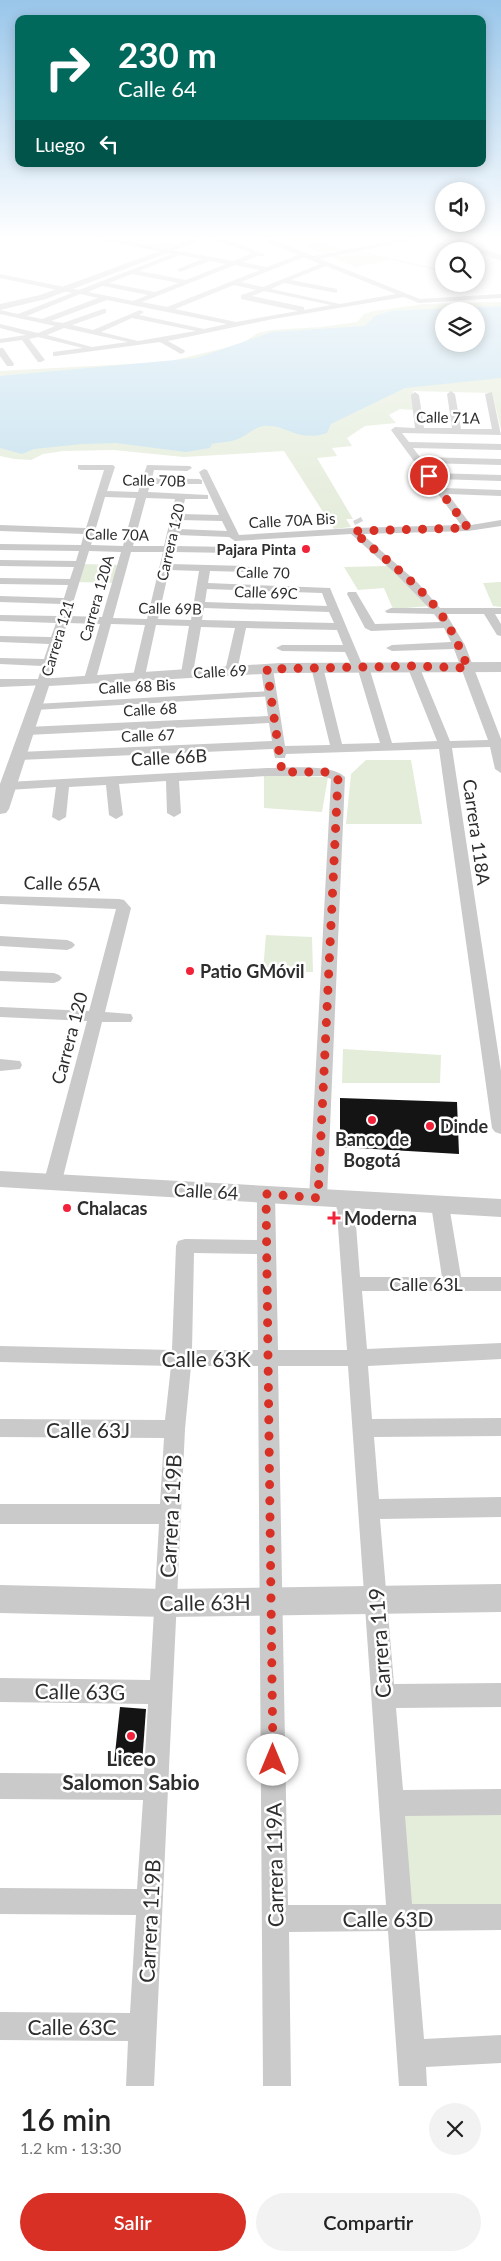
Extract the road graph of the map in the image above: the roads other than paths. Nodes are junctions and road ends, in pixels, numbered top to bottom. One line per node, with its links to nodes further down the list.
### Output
1 (29, 333): 7 (street)
2 (47, 333): 7 (street)
3 (100, 333): 10 (street)
4 (135, 333): 10 (street)
5 (198, 333): 8 (street)
6 (214, 333): 11 (street)
7 (40, 336): 9 (street); 17 (street); 17 (street)
8 (186, 336): 13 (street); 14 (street)
9 (24, 338): 12 (street); 22 (street)
10 (122, 338): 15 (street)
11 (223, 338)
12 (2, 340)
13 (161, 340): 15 (street); 20 (street)
14 (199, 342)
15 (141, 343): 16 (street)
16 (130, 345): 17 (street); 19 (street)
17 (104, 349): 21 (street)
18 (0, 350): 23 (street)
19 (146, 352)
20 (181, 352)
21 (115, 357)
22 (41, 360)
23 (10, 364)
24 (451, 394): 28 (street)
25 (489, 394): 29 (street)
26 (415, 395): 27 (street)
27 (420, 430): 28 (street, Calle 71A); 30 (street, Calle 71A)
28 (457, 431): 29 (street, Calle 71A)
29 (499, 432)
30 (406, 445): 31 (street); 32 (street)
31 (501, 447)
32 (418, 460): 33 (street); 37 (street)
33 (501, 462)
34 (81, 467): 43 (street, Carrera 121)
35 (187, 468): 39 (street, Carrera 120A)
36 (204, 472): 48 (street)
37 (429, 476): 38 (street); 41 (street)
38 (501, 478)
39 (146, 481): 40 (street); 44 (street, Carrera 120A)
40 (198, 482)
41 (440, 491): 42 (street); 51 (street)
42 (501, 493)
43 (102, 494): 44 (street, Calle 70B); 54 (street, Carrera 121)
44 (142, 495): 45 (street, Calle 70B); 60 (street, Carrera 120A)
45 (181, 496): 46 (street, Calle 70B); 47 (street, Carrera 120)
46 (205, 497)
47 (176, 517): 48 (street); 55 (street, Carrera 120)
48 (225, 518): 56 (street)
49 (501, 523): 51 (street, Calle 70A Bis)
50 (0, 528): 52 (street)
51 (468, 528): 53 (street, Calle 70A Bis)
52 (33, 529): 54 (street); 58 (street)
53 (358, 529): 56 (street, Calle 70A Bis); 78 (street)
54 (90, 531): 59 (street, Carrera 121)
55 (173, 532): 56 (street, Calle 70A Bis); 61 (street, Carrera 120)
56 (234, 536)
57 (0, 547): 58 (street, Calle 70A)
58 (24, 547): 59 (street, Calle 70A)
59 (85, 548): 60 (street, Calle 70A); 64 (street, Carrera 121)
60 (127, 549): 61 (street, Calle 70A); 83 (street, Carrera 120A)
61 (168, 549): 62 (street, Calle 70A); 65 (street, Carrera 120)
62 (232, 550)
63 (0, 562): 64 (street)
64 (80, 564): 69 (street, Carrera 121)
65 (164, 567): 66 (street); 84 (street, Carrera 120)
66 (205, 568): 67 (street); 70 (street)
67 (247, 569)
68 (0, 581): 69 (street)
69 (74, 582): 74 (street, Carrera 121)
70 (203, 586): 71 (street, Calle 70); 75 (street)
71 (323, 589): 76 (street)
72 (352, 594): 86 (street)
73 (0, 599): 74 (street)
74 (68, 601): 82 (street, Carrera 121)
75 (199, 605): 76 (street, Calle 69C); 85 (street)
76 (332, 609): 89 (street)
77 (390, 611): 78 (street)
78 (439, 611): 79 (street); 86 (street)
79 (488, 611): 80 (street); 90 (street)
80 (501, 612)
81 (0, 618): 82 (street, Calle 69B)
82 (63, 620): 83 (street, Calle 69B); 92 (street, Carrera 121)
83 (106, 621): 84 (street, Calle 69B); 108 (street, Carrera 120A)
84 (151, 622): 85 (street, Calle 69B); 107 (street, Carrera 120)
85 (196, 624): 87 (street, Calle 69B); 106 (street)
86 (447, 624): 93 (street)
87 (241, 625): 88 (street, Calle 69B); 105 (street)
88 (283, 626): 89 (street, Calle 69B); 94 (street)
89 (340, 627): 96 (street)
90 (501, 633)
91 (0, 639): 92 (street)
92 (56, 641): 98 (street, Carrera 121)
93 (459, 645): 95 (street); 103 (street)
94 (282, 648): 96 (street); 101 (street)
95 (392, 648)
96 (349, 649): 100 (street)
97 (0, 661): 98 (street)
98 (50, 663): 109 (street, Carrera 121)
99 (413, 666): 100 (street, Calle 69); 103 (street, Calle 69); 116 (street, Carrera 118A)
100 (360, 667): 102 (street, Calle 69); 117 (street)
101 (274, 668): 102 (street, Calle 69); 105 (street, Calle 69); 111 (street)
102 (317, 668): 119 (street)
103 (468, 668): 104 (street, Calle 69); 115 (street)
104 (501, 668)
105 (231, 671): 106 (street, Calle 69)
106 (187, 673): 107 (street, Calle 69)
107 (139, 676): 108 (street, Calle 69)
108 (90, 679): 109 (street, Calle 69)
109 (44, 682): 110 (street, Calle 69); 112 (street, Carrera 121)
110 (0, 683)
111 (271, 694): 112 (street, Calle 68 Bis); 113 (street)
112 (35, 707): 114 (street, Carrera 121)
113 (274, 719): 114 (street, Calle 68); 118 (street)
114 (27, 731): 120 (street, Carrera 121)
115 (498, 743): 116 (street, Calle 67); 122 (street)
116 (445, 745): 117 (street, Calle 67); 141 (street, Carrera 118A)
117 (387, 747): 119 (street, Calle 67)
118 (279, 748): 119 (street, Calle 67); 121 (street, Calle 67); 123 (street)
119 (337, 749)
120 (19, 756): 121 (street, Calle 67); 125 (street, Carrera 121)
121 (227, 761): 123 (street, Calle 66B); 124 (street, Calle 66B)
122 (501, 769)
123 (282, 772): 145 (street, Calle 66B)
124 (172, 777): 126 (street, Calle 66B); 129 (street)
125 (7, 778): 127 (street, Calle 66B); 128 (street, Carrera 121)
126 (112, 780): 127 (street, Calle 66B); 130 (street)
127 (63, 783): 131 (street)
128 (0, 809)
129 (174, 813)
130 (116, 815)
131 (60, 817)
132 (0, 900): 133 (street, Calle 65A)
133 (123, 905): 139 (street, Carrera 120)
134 (0, 941): 135 (street)
135 (67, 945)
136 (0, 976): 137 (street)
137 (54, 978)
138 (0, 1012): 139 (street)
139 (95, 1016): 140 (street); 143 (street, Carrera 120)
140 (126, 1018)
141 (501, 1128)
142 (0, 1178): 143 (street, Calle 64)
143 (53, 1181): 144 (street, Calle 64)
144 (266, 1194): 145 (street, Calle 64); 149 (street, Carrera 119A)
145 (318, 1198): 146 (street, Calle 64)
146 (345, 1199): 147 (street, Calle 64); 150 (street, Carrera 119)
147 (440, 1205): 148 (street, Calle 64); 152 (street)
148 (501, 1208)
149 (267, 1247): 155 (street, Carrera 119B); 156 (street, Carrera 119A)
150 (352, 1284): 152 (street, Calle 63L); 157 (street, Carrera 119)
151 (501, 1284): 152 (street, Calle 63L)
152 (453, 1285)
153 (501, 1351): 157 (street, Calle 63K)
154 (0, 1354): 155 (street, Calle 63K)
155 (182, 1358): 156 (street, Calle 63K); 161 (street, Carrera 119B)
156 (270, 1358): 157 (street, Calle 63K); 169 (street, Carrera 119A)
157 (356, 1358): 160 (street, Carrera 119)
158 (501, 1427): 160 (street)
159 (0, 1428): 161 (street, Calle 63J)
160 (362, 1428): 163 (street, Carrera 119)
161 (175, 1429): 165 (street, Carrera 119B)
162 (501, 1507): 163 (street)
163 (369, 1509): 168 (street, Carrera 119)
164 (0, 1514): 165 (street)
165 (170, 1514): 170 (street, Carrera 119B)
166 (501, 1598): 168 (street, Calle 63H)
167 (0, 1599): 170 (street, Calle 63H)
168 (376, 1600): 169 (street, Calle 63H); 174 (street, Carrera 119)
169 (271, 1602): 170 (street, Calle 63H); 182 (street, Carrera 119A)
170 (166, 1603): 172 (street, Carrera 119B)
171 (0, 1690): 172 (street, Calle 63G)
172 (161, 1692): 176 (street, Carrera 119B)
173 (501, 1695): 174 (street)
174 (383, 1696): 178 (street, Carrera 119)
175 (0, 1786): 176 (street)
176 (156, 1787): 180 (street, Carrera 119B)
177 (501, 1802): 178 (street)
178 (391, 1803): 183 (street, Carrera 119)
179 (0, 1900): 180 (street)
180 (150, 1902): 185 (street, Carrera 119B)
181 (501, 1917): 183 (street, Calle 63D)
182 (274, 1919): 183 (street, Calle 63D); 189 (street, Carrera 119A)
183 (400, 1919): 187 (street, Carrera 119)
184 (0, 2026): 185 (street, Calle 63C)
185 (144, 2027): 188 (street, Carrera 119B)
186 (501, 2049): 187 (street)
187 (410, 2054): 190 (street, Carrera 119)
188 (140, 2086)
189 (276, 2086)
190 (413, 2086)

